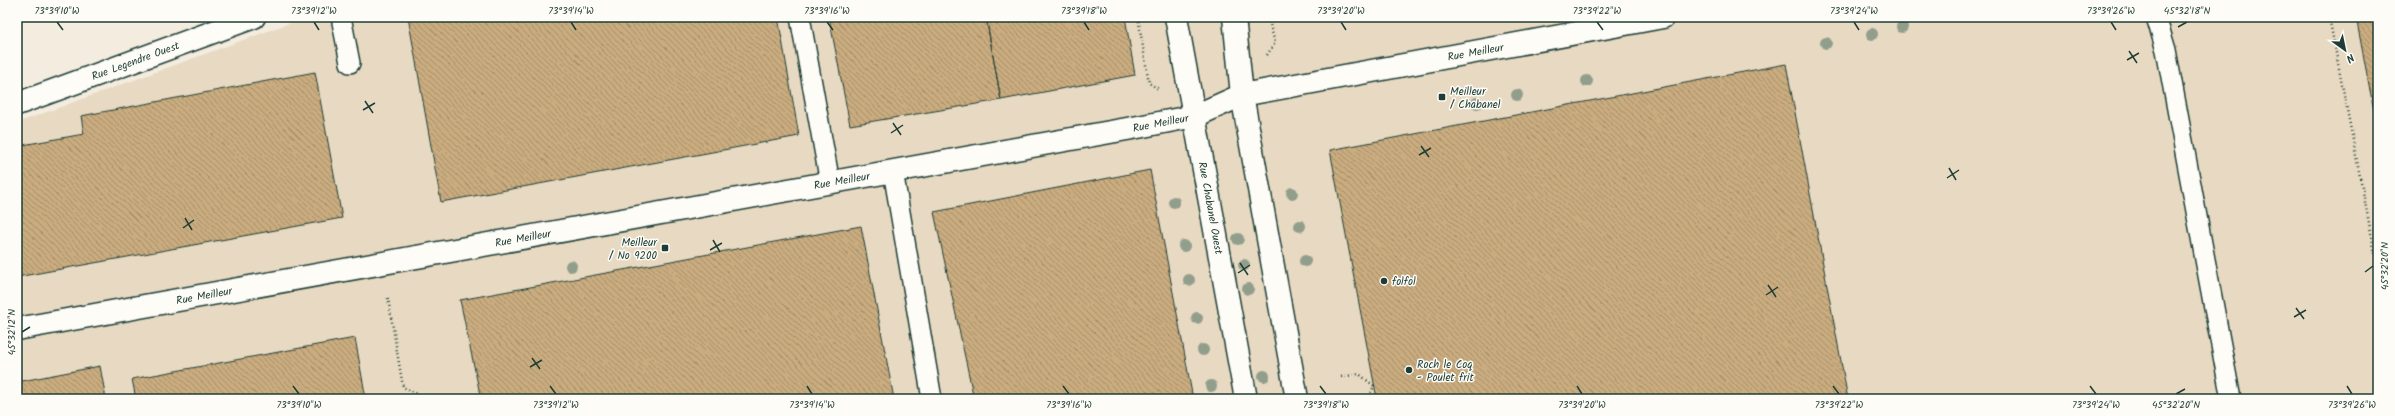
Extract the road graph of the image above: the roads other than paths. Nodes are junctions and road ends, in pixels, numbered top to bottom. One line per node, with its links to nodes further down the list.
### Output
1 (254, 17): 10 (street, Rue Legendre Ouest)
2 (341, 17): 8 (lane)
3 (800, 17): 13 (lane)
4 (1176, 17): 11 (street, Rue Chabanel Ouest)
5 (1234, 17): 9 (street)
6 (1663, 17): 9 (street, Rue Meilleur)
7 (2156, 17): 18 (lane)
8 (350, 63)
9 (1242, 95): 11 (street, Rue Meilleur); 17 (street)
10 (17, 104)
11 (1195, 116): 12 (street, Rue Meilleur); 16 (street, Rue Chabanel Ouest)
12 (893, 171): 13 (street, Rue Meilleur); 15 (lane)
13 (830, 183): 14 (street, Rue Meilleur)
14 (17, 329)
15 (932, 399)
16 (1246, 399)
17 (1298, 399)
18 (2231, 399)

